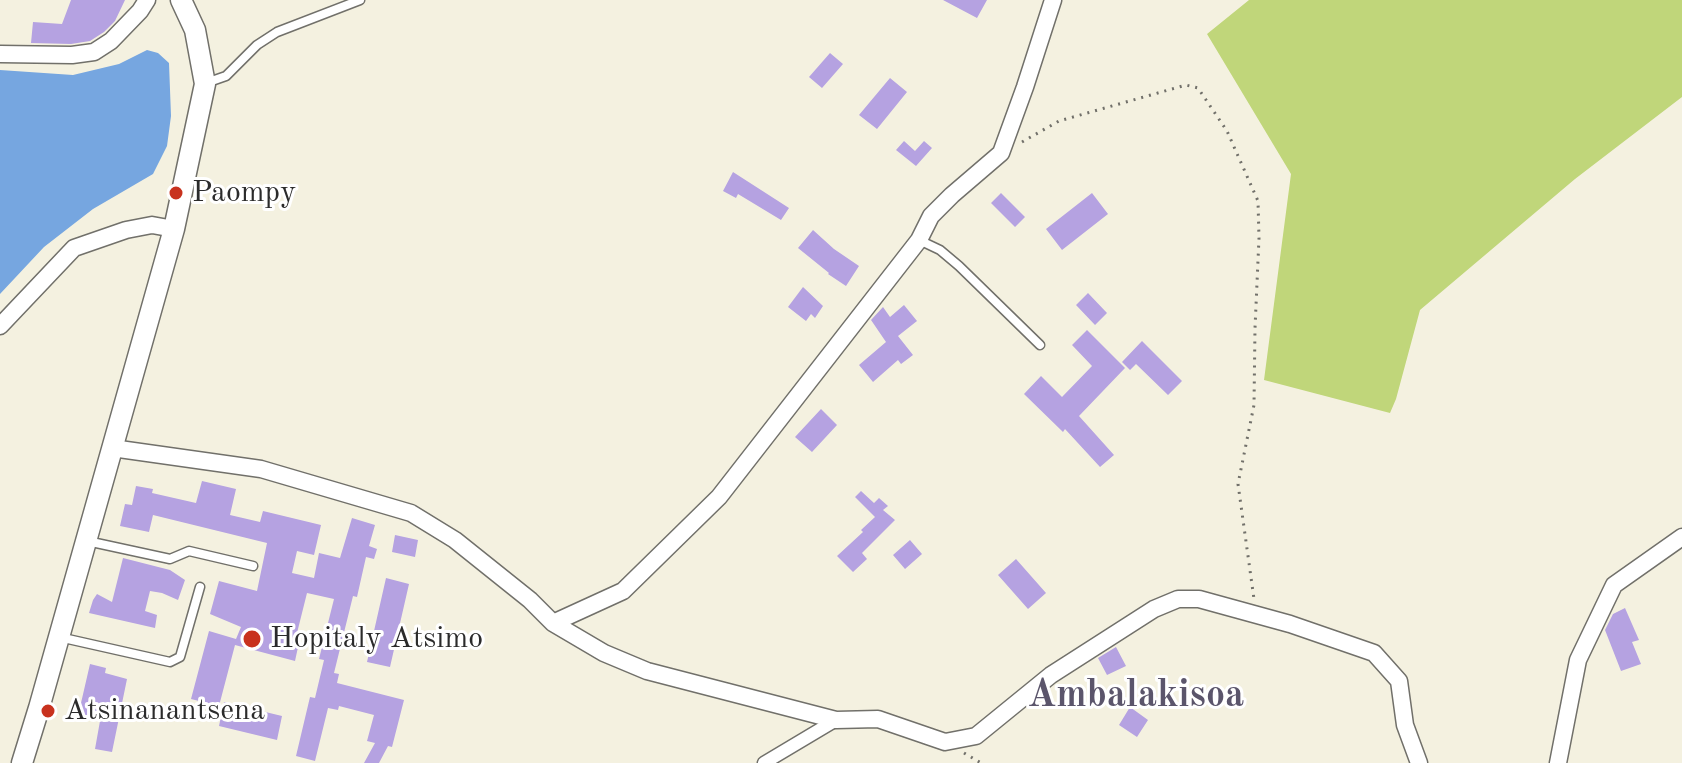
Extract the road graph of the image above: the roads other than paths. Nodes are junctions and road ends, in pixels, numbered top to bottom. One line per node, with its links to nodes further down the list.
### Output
1 (147, 0): 5 (street)
2 (181, 0): 6 (street)
3 (360, 0): 6 (lane)
4 (1053, 0): 8 (street)
5 (0, 54)
6 (205, 84): 7 (street)
7 (174, 229): 9 (street); 11 (street)
8 (919, 240): 10 (lane); 16 (street)
9 (0, 326)
10 (1040, 345)
11 (112, 448): 13 (street); 16 (street)
12 (1682, 537): 22 (street)
13 (86, 541): 14 (lane); 17 (street)
14 (253, 566)
15 (200, 587): 17 (lane)
16 (553, 623): 18 (street)
17 (59, 637): 19 (street)
18 (836, 720): 20 (street); 21 (street)
19 (22, 763)
20 (764, 763)
21 (1419, 763)
22 (1558, 763)

